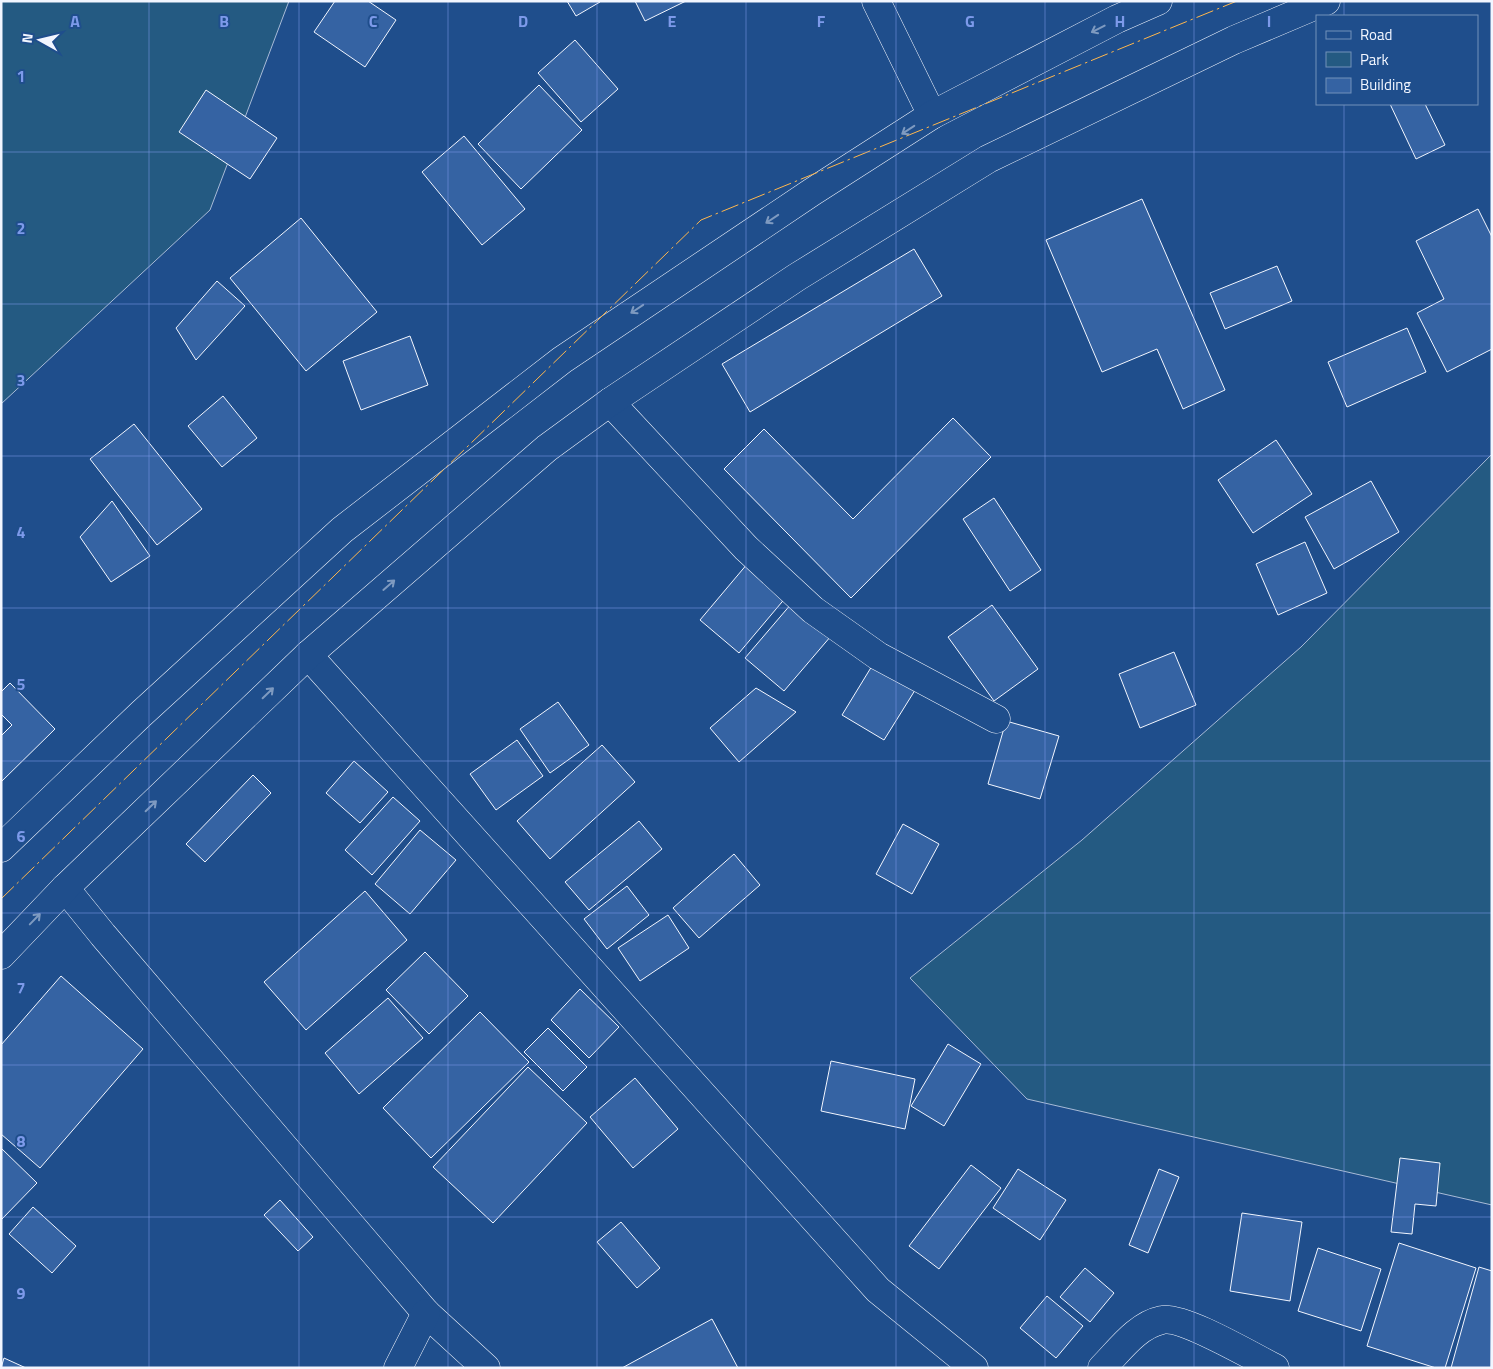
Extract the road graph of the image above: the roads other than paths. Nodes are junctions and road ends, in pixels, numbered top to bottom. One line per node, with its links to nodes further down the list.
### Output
1 (876, 1): 4 (street)
2 (1158, 1): 4 (street, one-way to 4)
3 (1326, 1): 5 (street)
4 (932, 115): 8 (street, one-way to 8)
5 (610, 402): 6 (street, one-way to 5); 7 (street)
6 (308, 655): 9 (street, one-way to 6); 14 (street)
7 (996, 719)
8 (1, 848)
9 (65, 888): 10 (street, one-way to 9); 11 (street)
10 (1, 955)
11 (426, 1312): 12 (street); 13 (street)
12 (398, 1368)
13 (486, 1368)
14 (974, 1368)
15 (1102, 1368): 16 (street)
16 (1275, 1368)

